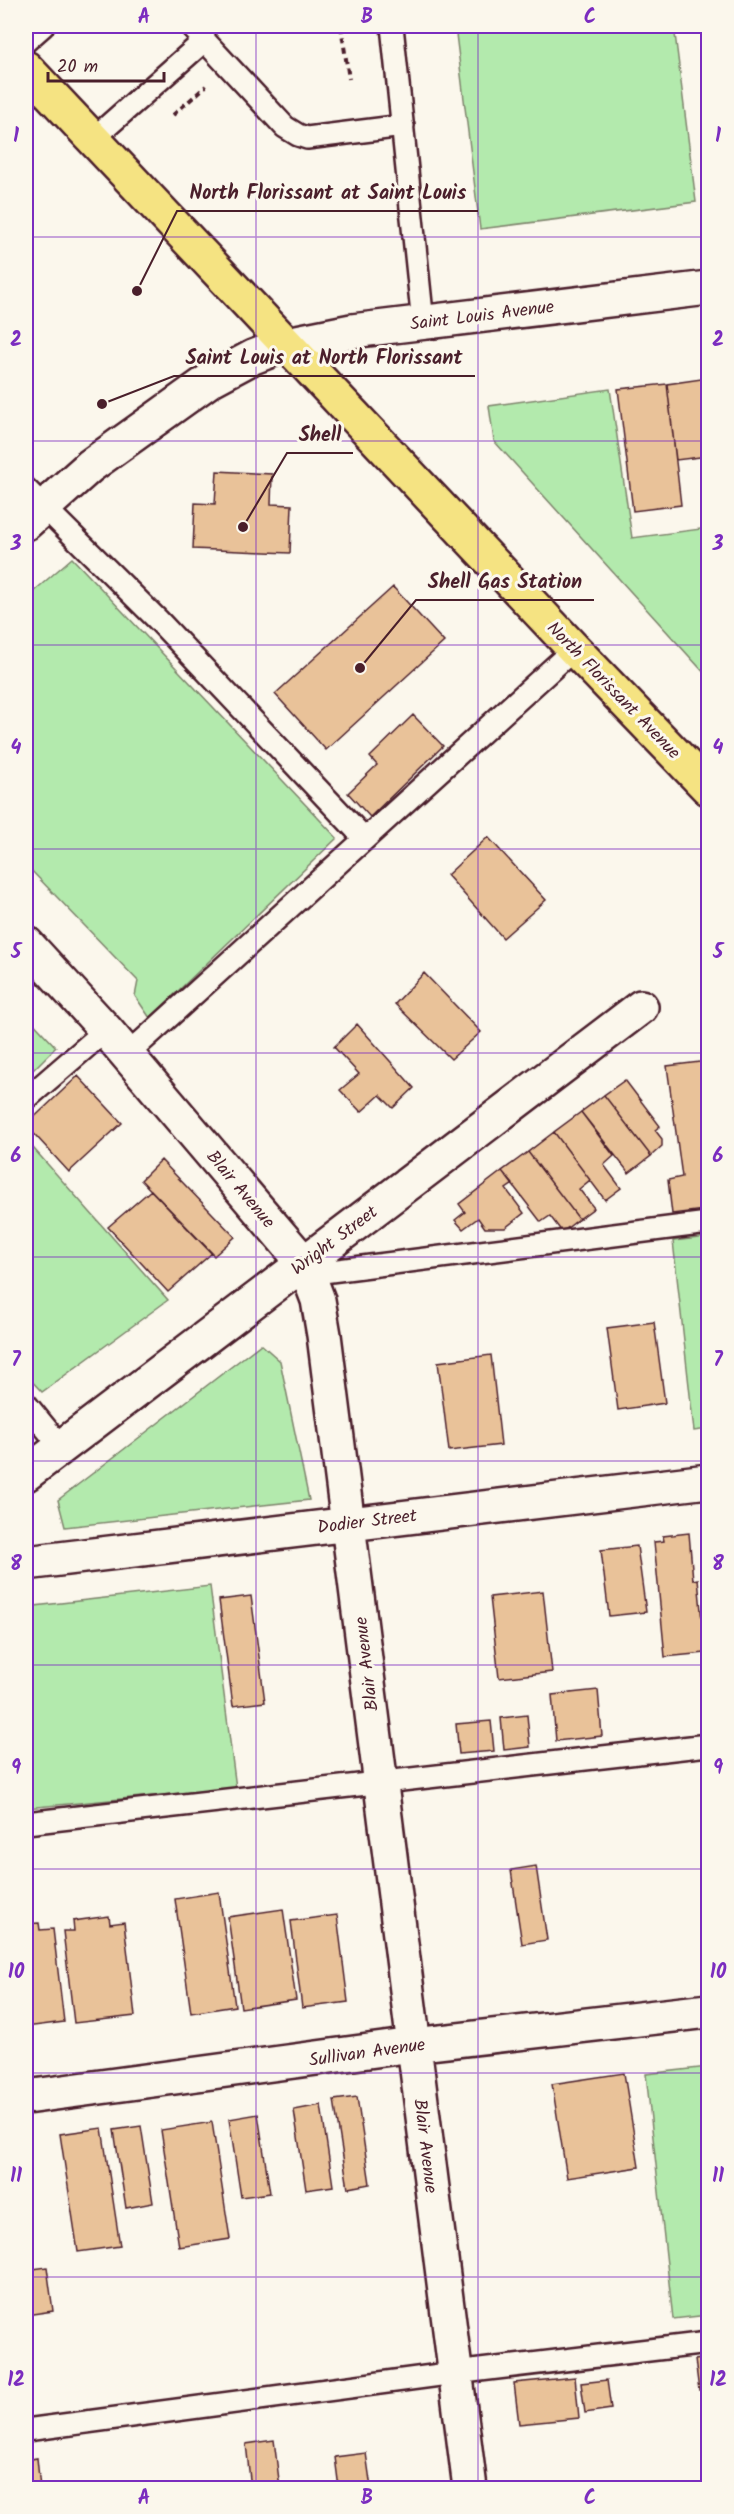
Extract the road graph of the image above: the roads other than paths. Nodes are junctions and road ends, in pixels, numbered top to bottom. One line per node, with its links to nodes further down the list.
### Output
1 (43, 26): 4 (lane)
2 (392, 26): 6 (lane)
3 (198, 33): 6 (lane); 7 (lane)
4 (26, 41)
5 (26, 68): 7 (main road, North Florissant Avenue)
6 (403, 126): 9 (lane)
7 (93, 139): 10 (main road, North Florissant Avenue)
8 (708, 288): 9 (street, Saint Louis Avenue)
9 (423, 323): 10 (street, Saint Louis Avenue)
10 (287, 344): 11 (street, Saint Louis Avenue); 12 (main road, North Florissant Avenue)
11 (31, 507): 14 (lane)
12 (574, 649): 13 (main road, North Florissant Avenue); 14 (lane)
13 (708, 788)
14 (364, 838): 18 (lane)
15 (26, 943): 17 (street, Blair Avenue)
16 (642, 1006): 21 (street, Wright Street)
17 (106, 1030): 18 (street, Blair Avenue); 19 (lane)
18 (127, 1055): 21 (street, Blair Avenue)
19 (26, 1099)
20 (708, 1223): 21 (lane)
21 (306, 1268): 23 (street, Wright Street); 26 (street, Blair Avenue)
22 (26, 1404): 23 (lane)
23 (61, 1447): 24 (street, Wright Street)
24 (26, 1474)
25 (708, 1481): 26 (street, Dodier Street)
26 (350, 1523): 27 (street, Dodier Street); 29 (street, Blair Avenue)
27 (26, 1563)
28 (708, 1745): 29 (lane)
29 (381, 1782): 30 (lane); 32 (street, Blair Avenue)
30 (26, 1823)
31 (708, 2011): 32 (street, Sullivan Avenue)
32 (413, 2046): 33 (street, Sullivan Avenue); 35 (street, Blair Avenue)
33 (26, 2097)
34 (708, 2343): 35 (lane)
35 (455, 2373): 36 (lane); 37 (street, Blair Avenue)
36 (26, 2430)
37 (470, 2488)

